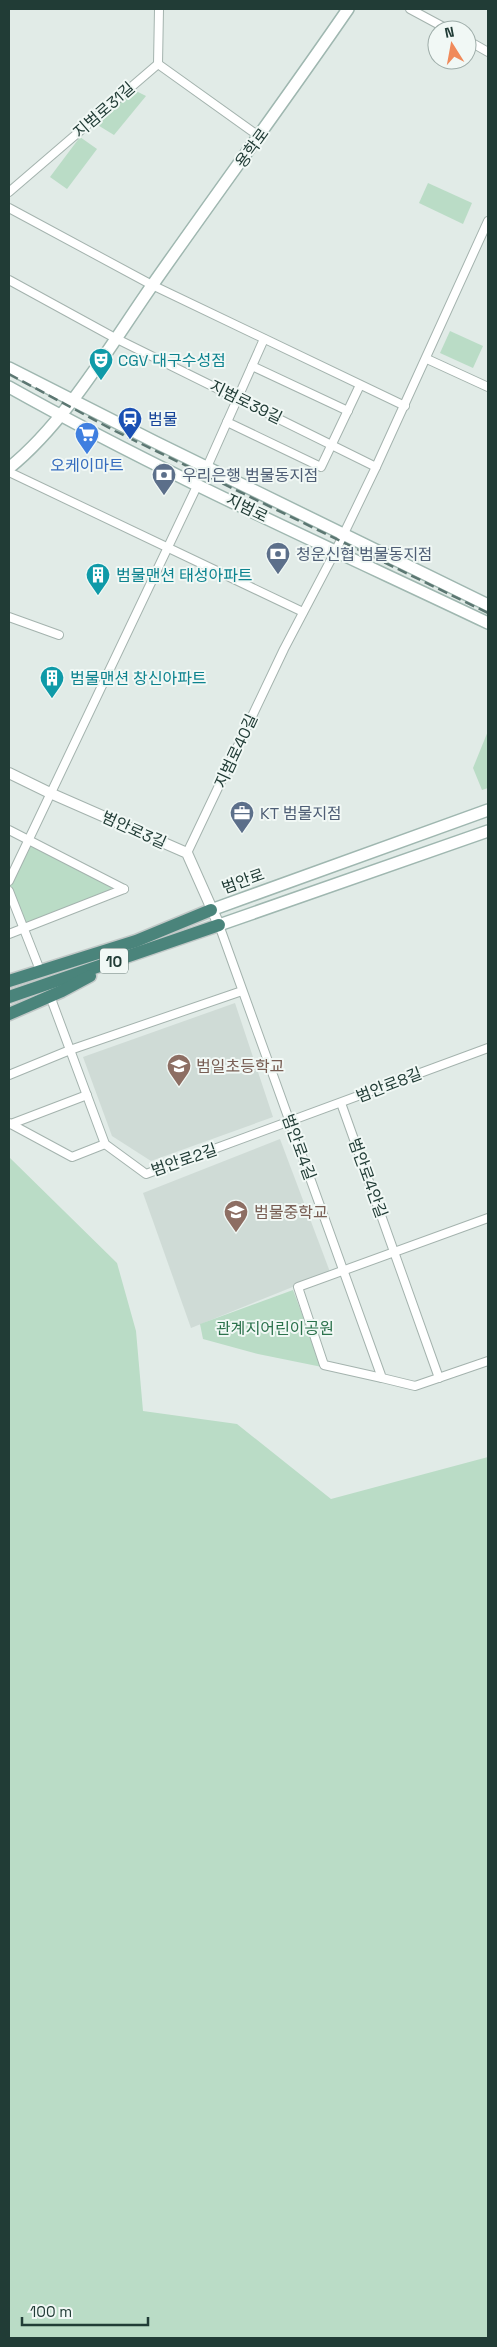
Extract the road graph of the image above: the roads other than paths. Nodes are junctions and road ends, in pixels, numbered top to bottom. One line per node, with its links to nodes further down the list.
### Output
1 (159, 9): 7 (street)
2 (348, 9): 8 (main road, 용학로)
3 (410, 9): 4 (street)
4 (430, 20)
5 (477, 46): 6 (street)
6 (488, 52)
7 (158, 64): 8 (street); 9 (street, 지범로31길)
8 (260, 137): 13 (main road, 용학로)
9 (9, 192)
10 (9, 208): 13 (street)
11 (488, 221): 16 (street)
12 (9, 280): 14 (street)
13 (152, 285): 14 (main road, 용학로); 15 (street)
14 (115, 338): 22 (street, 지범로39길); 23 (main road, 용학로)
15 (264, 339): 17 (street); 19 (street)
16 (427, 359): 20 (street); 24 (street)
17 (252, 366): 22 (street); 25 (street)
18 (9, 368): 23 (main road)
19 (360, 385): 24 (street); 25 (street)
20 (488, 387)
21 (9, 388): 26 (main road, 지범로)
22 (238, 398): 27 (street); 28 (street, 지범로39길)
23 (71, 400): 26 (main road, 용학로); 29 (main road)
24 (405, 406): 30 (street)
25 (348, 411): 28 (street)
26 (59, 416): 31 (main road, 용학로); 33 (main road, 지범로)
27 (227, 422): 28 (street); 29 (street)
28 (332, 444): 30 (street, 지범로39길)
29 (207, 467): 34 (main road)
30 (376, 467): 34 (street)
31 (9, 468)
32 (9, 472): 35 (street)
33 (198, 484): 35 (street); 36 (main road, 지범로)
34 (344, 534): 36 (street); 37 (main road)
35 (166, 548): 38 (street); 43 (street)
36 (336, 550): 38 (street); 40 (main road, 지범로)
37 (488, 605)
38 (302, 614): 48 (street, 지범로40길)
39 (9, 617): 41 (street)
40 (488, 623)
41 (59, 635)
42 (9, 773): 43 (street, 범안로3길)
43 (50, 793): 47 (street); 48 (street, 범안로3길)
44 (488, 810): 51 (main road, 범안로 / 10)
45 (9, 830): 47 (street)
46 (488, 831): 52 (main road, 범안로 / 10)
47 (28, 840): 49 (street); 53 (street)
48 (187, 853): 51 (street, 범안로3길)
49 (9, 881)
50 (9, 891): 53 (street)
51 (211, 910): 52 (street, 범안로3길); 55 (highway, 범안로 / 10)
52 (219, 925): 56 (highway, 범안로 / 10); 60 (street, 범안로4길)
53 (22, 929): 54 (street); 57 (street)
54 (9, 934)
55 (136, 941): 57 (highway); 59 (highway, 범안로 / 10)
56 (125, 957): 61 (highway); 62 (highway, 범안로 / 10)
57 (38, 965): 58 (highway)
58 (9, 973)
59 (9, 981)
60 (242, 991): 65 (street); 69 (street, 범안로4길)
61 (50, 996): 63 (highway); 65 (street)
62 (9, 997)
63 (9, 1014)
64 (488, 1048): 68 (street, 범안로8길)
65 (70, 1050): 66 (street); 67 (street)
66 (9, 1075)
67 (87, 1095): 70 (street); 71 (street)
68 (341, 1103): 69 (street, 범안로8길); 73 (street, 범안로4안길)
69 (290, 1122): 71 (street, 범안로2길); 74 (street, 범안로4길)
70 (10, 1124): 71 (street)
71 (105, 1144)
72 (488, 1218): 73 (street)
73 (394, 1254): 74 (street); 77 (street, 범안로4안길)
74 (344, 1271): 76 (street, 범안로4길); 76 (street)
75 (488, 1361): 77 (street)
76 (382, 1378): 77 (street)
77 (439, 1378)

